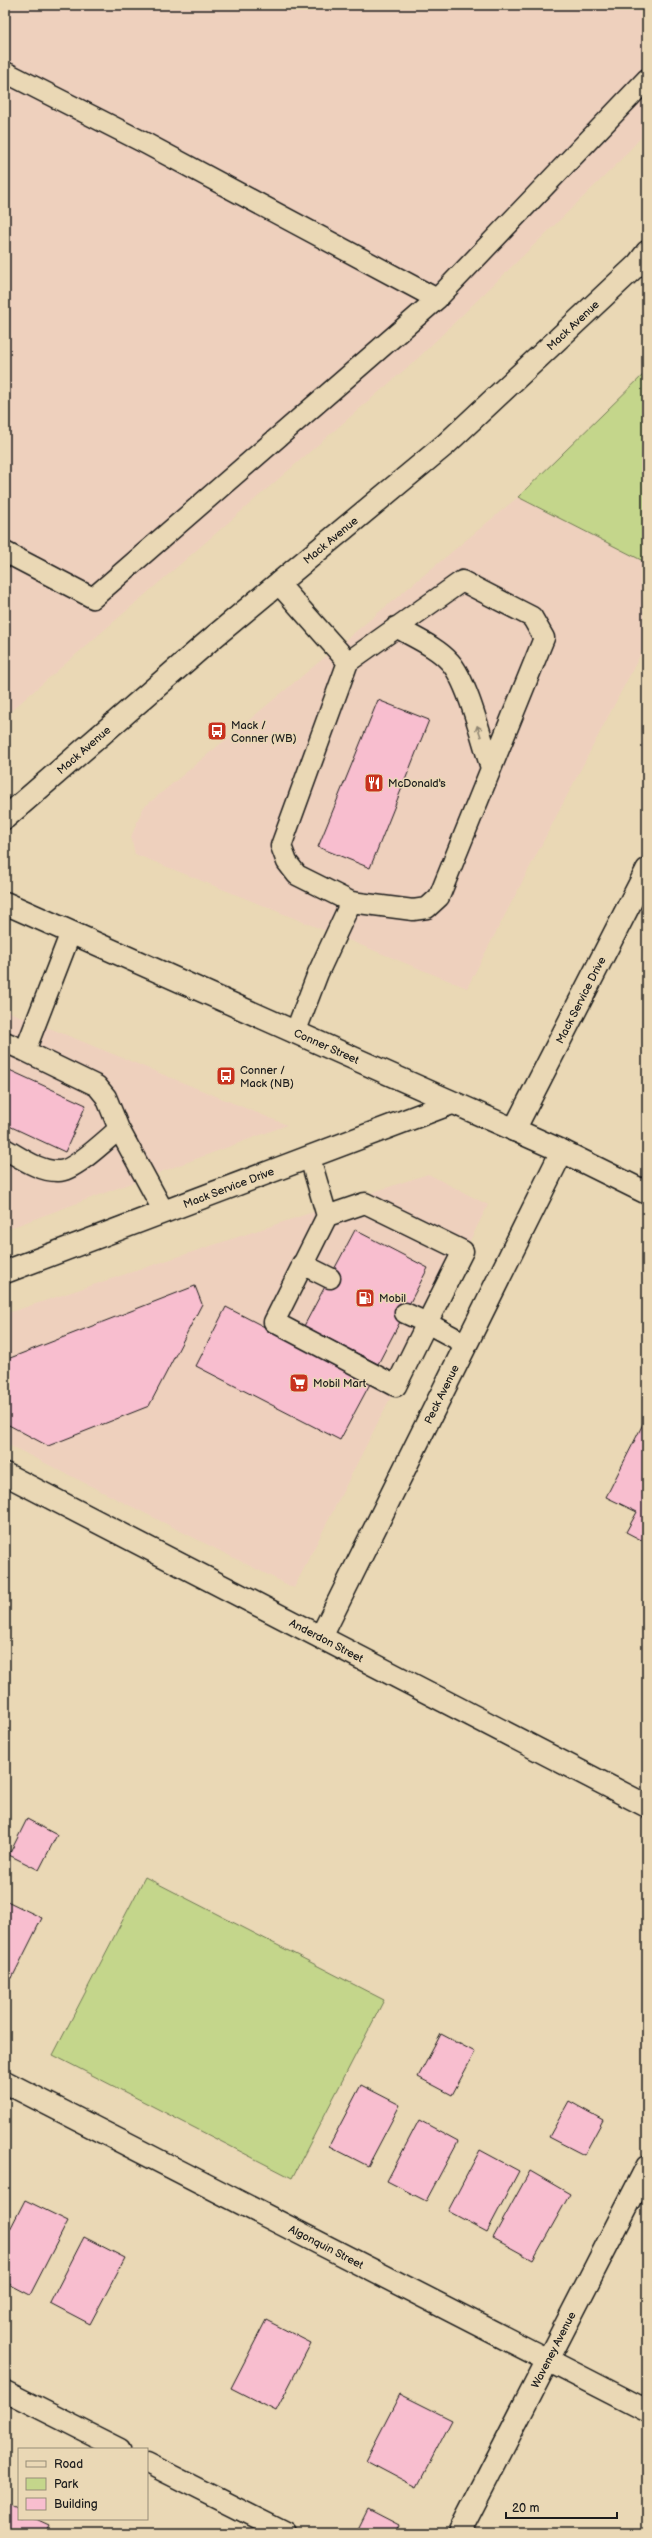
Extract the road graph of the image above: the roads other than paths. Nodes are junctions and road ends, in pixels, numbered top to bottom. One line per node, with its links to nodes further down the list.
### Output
1 (5, 72): 4 (lane)
2 (647, 79): 4 (lane)
3 (647, 252): 6 (street, Mack Avenue)
4 (437, 299): 5 (lane)
5 (5, 552)
6 (278, 583): 8 (lane); 10 (street, Mack Avenue)
7 (396, 627): 8 (lane); 9 (lane, one-way to 7); 9 (lane)
8 (348, 662): 12 (lane)
9 (491, 768): 12 (lane)
10 (5, 818)
11 (647, 870): 20 (street, Mack Service Drive)
12 (351, 902): 15 (lane)
13 (5, 903): 14 (street, Conner Street)
14 (71, 932): 15 (street, Conner Street); 17 (lane)
15 (295, 1032): 18 (street, Conner Street)
16 (5, 1042): 17 (lane)
17 (25, 1050): 19 (lane)
18 (452, 1103): 20 (street, Conner Street); 23 (street, Mack Service Drive)
19 (119, 1129): 21 (lane); 25 (lane)
20 (514, 1130): 22 (street, Conner Street)
21 (5, 1149)
22 (562, 1151): 24 (street, Conner Street); 32 (street, Peck Avenue)
23 (310, 1158): 25 (street, Mack Service Drive); 26 (lane)
24 (647, 1193)
25 (164, 1212): 28 (street, Mack Service Drive)
26 (327, 1216): 27 (lane); 31 (lane)
27 (302, 1264): 29 (lane); 31 (lane)
28 (5, 1272)
29 (330, 1278)
30 (405, 1313): 31 (lane)
31 (427, 1324): 32 (lane)
32 (466, 1344): 34 (street, Peck Avenue)
33 (5, 1474): 34 (street, Anderdon Street)
34 (321, 1637): 35 (street, Anderdon Street)
35 (647, 1806)
36 (5, 2082): 38 (street, Algonquin Street)
37 (647, 2167): 38 (street, Waveney Avenue)
38 (548, 2360): 40 (street, Algonquin Street); 44 (street, Waveney Avenue)
39 (5, 2391): 41 (lane)
40 (647, 2411)
41 (118, 2448)
42 (148, 2464): 43 (lane)
43 (286, 2533)
44 (459, 2533)

